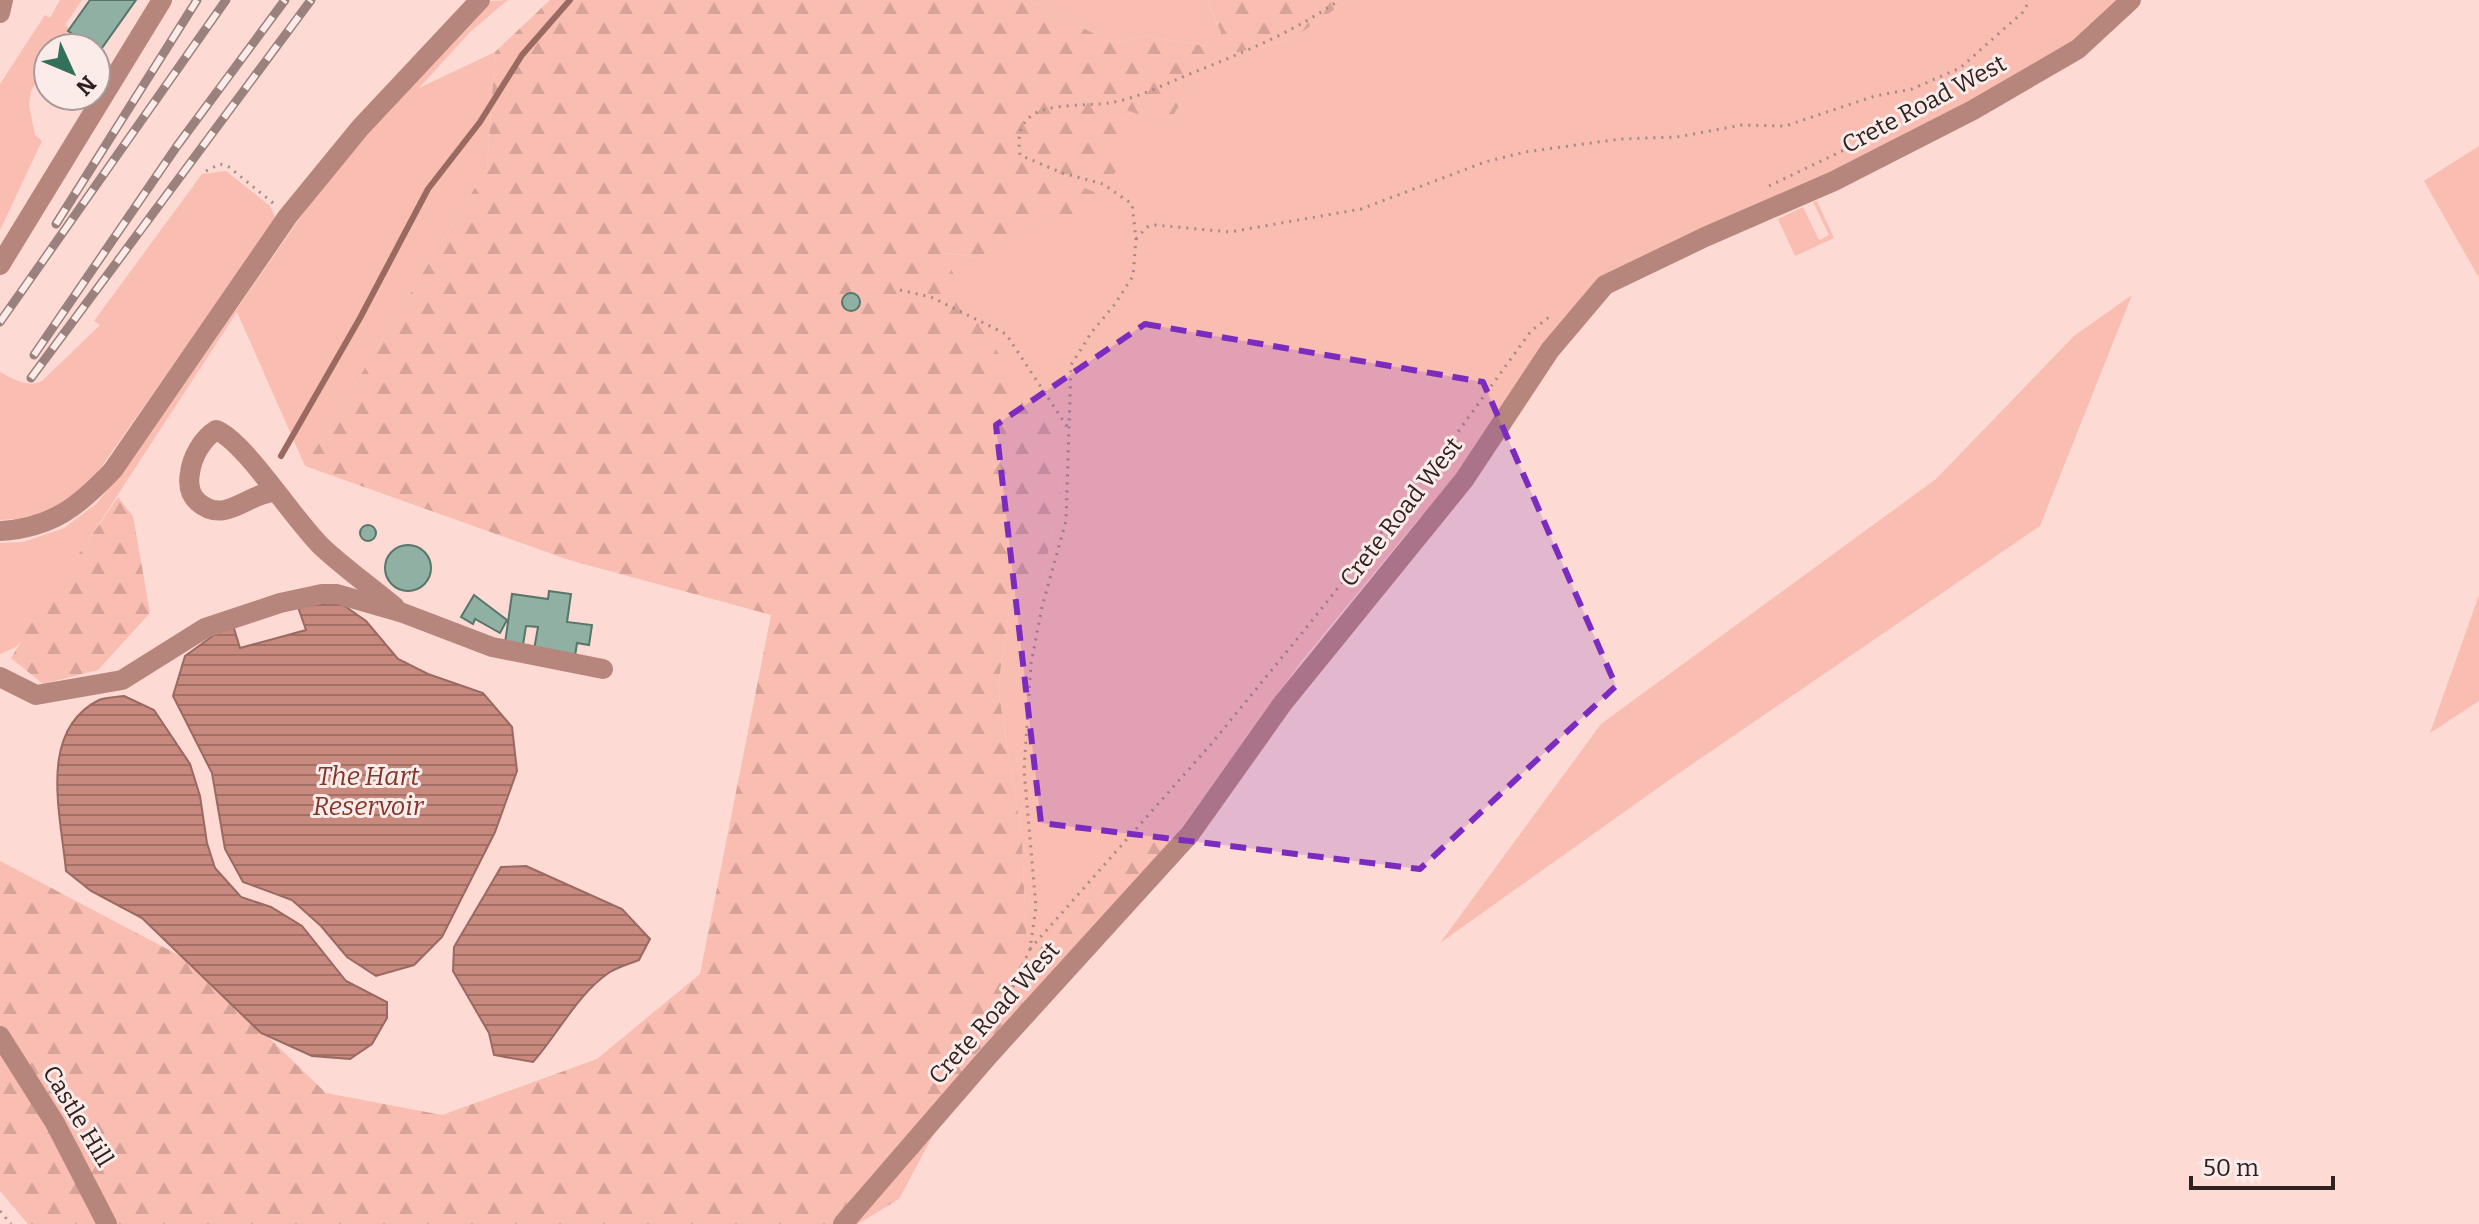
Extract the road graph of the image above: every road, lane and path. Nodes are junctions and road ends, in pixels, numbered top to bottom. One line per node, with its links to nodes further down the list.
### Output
1 (3, 0): 7 (street)
2 (162, 0): 13 (street)
3 (480, 0): 11 (street)
4 (1339, 0): 12 (path)
5 (2030, 0): 12 (path)
6 (2131, 0): 26 (street, Crete Road West)
7 (0, 13)
8 (1890, 129): 10 (path)
9 (206, 171): 11 (path)
10 (1762, 189)
11 (288, 216): 18 (street)
12 (1136, 239): 16 (path)
13 (0, 265)
14 (900, 290): 16 (path)
15 (1554, 313): 16 (path)
16 (1068, 428)
17 (275, 492): 17 (street); 19 (street)
18 (0, 531)
19 (403, 613): 20 (street); 21 (street)
20 (603, 669)
21 (0, 677)
22 (0, 1036): 25 (street, Castle Hill)
23 (0, 1211): 24 (path)
24 (11, 1224)
25 (107, 1224)
26 (843, 1224)

